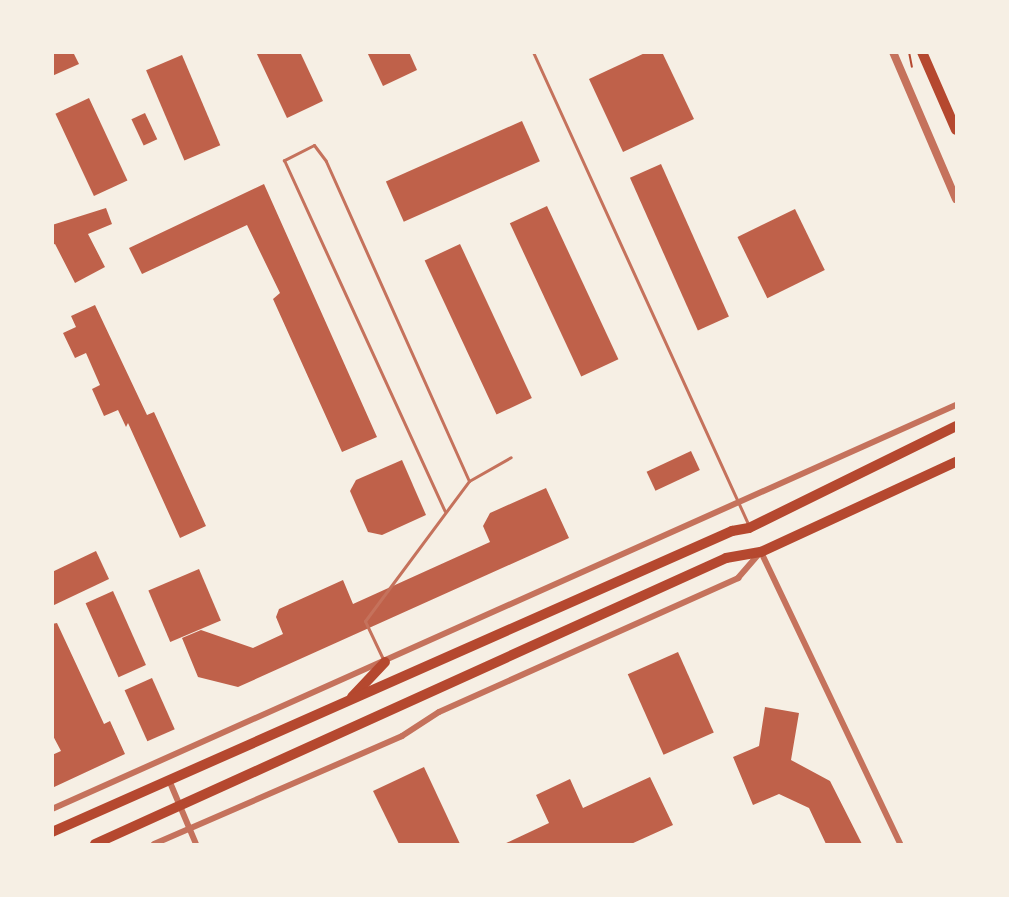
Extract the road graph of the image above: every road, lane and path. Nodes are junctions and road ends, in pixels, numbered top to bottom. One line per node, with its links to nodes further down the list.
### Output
1 (533, 52): 11 (lane)
2 (893, 52): 5 (street)
3 (922, 52): 4 (main road)
4 (957, 130)
5 (957, 199)
6 (957, 405): 11 (street)
7 (957, 426): 13 (main road)
8 (511, 457): 10 (lane)
9 (957, 462): 14 (main road)
10 (469, 481): 12 (lane); 12 (lane)
11 (737, 501): 13 (lane); 15 (street)
12 (445, 511): 15 (lane)
13 (749, 528): 16 (main road)
14 (761, 552): 18 (main road); 20 (street); 25 (street)
15 (385, 662): 16 (main road); 19 (street)
16 (351, 698): 17 (main road)
17 (169, 780): 18 (street); 21 (main road)
18 (179, 807): 20 (street); 22 (main road)
19 (52, 809)
20 (189, 829): 23 (street); 24 (street)
21 (52, 832)
22 (94, 844)
23 (154, 844)
24 (196, 844)
25 (900, 844)

